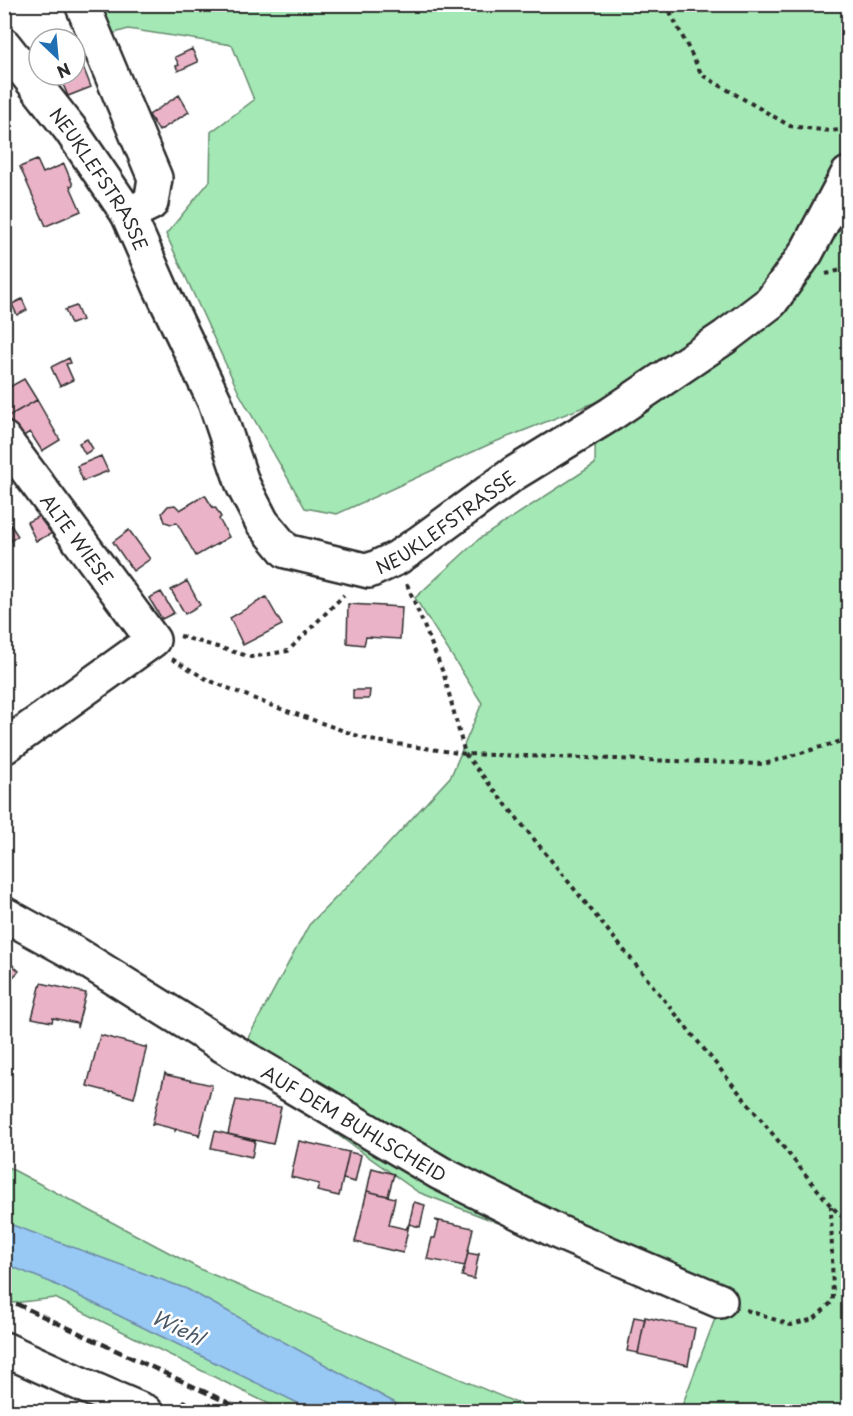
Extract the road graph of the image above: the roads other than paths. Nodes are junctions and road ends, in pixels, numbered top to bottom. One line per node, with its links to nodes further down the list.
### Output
1 (82, 4): 4 (street)
2 (4, 45): 4 (street, NEUKLEFSTRASSE)
3 (849, 174): 4 (street, NEUKLEFSTRASSE)
4 (128, 214)
5 (4, 439): 6 (street, ALTE WIESE)
6 (4, 747)
7 (4, 914): 8 (street, AUF DEM BUHLSCHEID)
8 (720, 1301)
9 (4, 1348): 10 (street)
10 (146, 1412)

